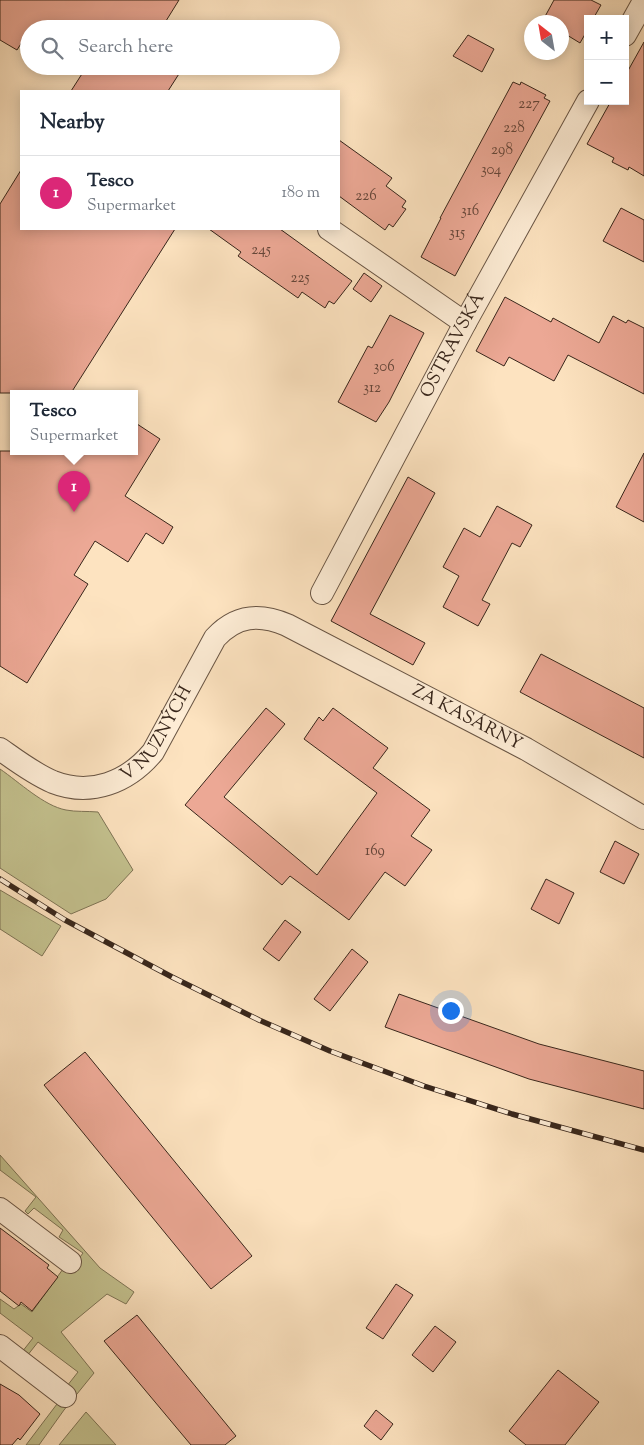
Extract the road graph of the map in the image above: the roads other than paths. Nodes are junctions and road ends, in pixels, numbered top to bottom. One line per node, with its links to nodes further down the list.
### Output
1 (644, 1): 2 (street)
2 (629, 28)
3 (586, 105): 5 (street, OSTRAVSKÁ)
4 (330, 230): 5 (street)
5 (465, 323): 6 (street, OSTRAVSKÁ)
6 (322, 593)
7 (287, 625): 8 (street, V NUZNÝCH); 9 (street, ZA KASÁRNY)
8 (0, 749)
9 (644, 818)
10 (0, 1209): 11 (street)
11 (70, 1262)
12 (0, 1346): 13 (street)
13 (65, 1396)

